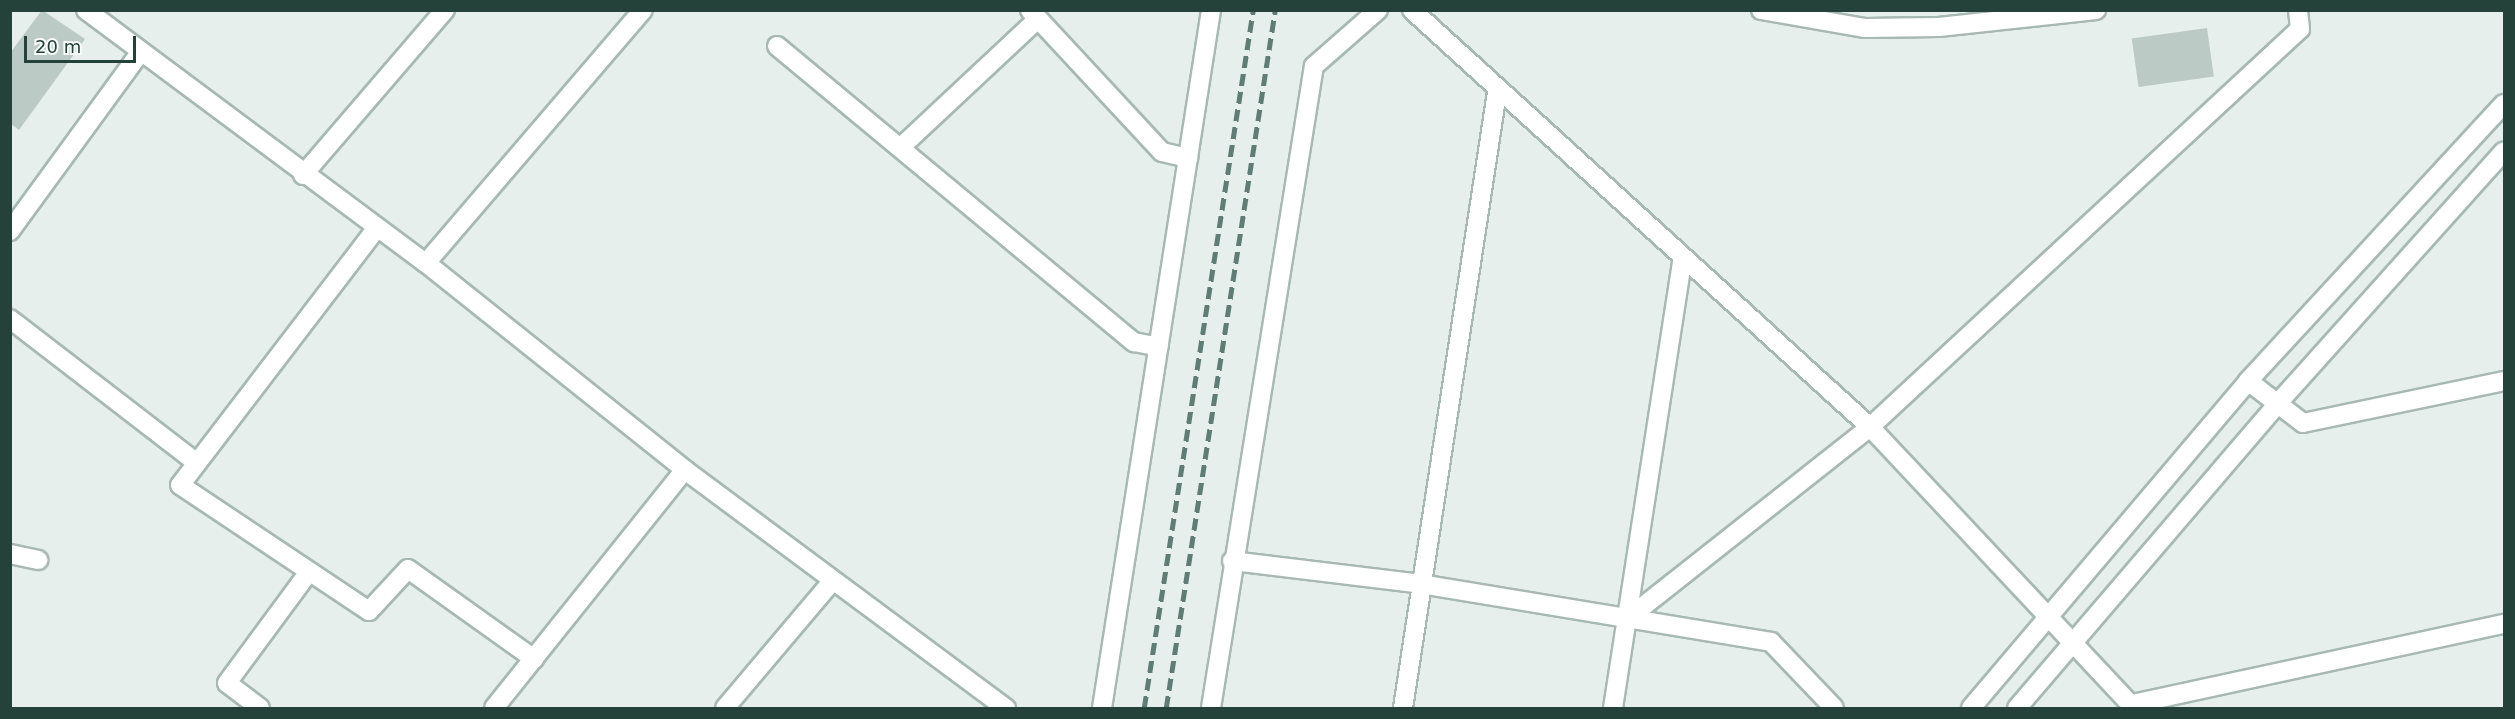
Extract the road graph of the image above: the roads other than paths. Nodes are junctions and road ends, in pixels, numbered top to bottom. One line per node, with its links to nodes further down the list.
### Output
1 (86, 10): 13 (street)
2 (445, 10): 19 (street)
3 (643, 10): 23 (street)
4 (1211, 10): 18 (street)
5 (1378, 10): 34 (street)
6 (1412, 10): 14 (street)
7 (1761, 10): 10 (street)
8 (2096, 10): 10 (street)
9 (2298, 10): 29 (street)
10 (2039, 14)
11 (1034, 15): 16 (street); 18 (street)
12 (777, 46): 16 (street)
13 (140, 53): 19 (street); 21 (street)
14 (1497, 92): 22 (street); 37 (street)
15 (2505, 104): 26 (street)
16 (901, 147): 25 (street)
17 (2505, 151): 28 (street)
18 (1188, 158): 25 (street)
19 (303, 175): 20 (street)
20 (376, 229): 23 (street); 30 (street)
21 (10, 231)
22 (1682, 260): 29 (street); 39 (street)
23 (426, 263): 31 (street)
24 (10, 319): 30 (street)
25 (1159, 347): 48 (street)
26 (2248, 381): 28 (street); 38 (street)
27 (2505, 381): 28 (street)
28 (2278, 403): 41 (street)
29 (1870, 427): 38 (street); 39 (street)
30 (196, 462): 35 (street)
31 (685, 470): 36 (street); 42 (street)
32 (10, 554): 33 (street)
33 (38, 560)
34 (1232, 561): 37 (street); 49 (street)
35 (308, 573): 42 (street); 44 (street)
36 (833, 580): 46 (street); 47 (street)
37 (1421, 585): 39 (street); 50 (street)
38 (2049, 617): 41 (street); 53 (street)
39 (1627, 619): 51 (street); 52 (street)
40 (2505, 624): 43 (street)
41 (2072, 644): 43 (street); 54 (street)
42 (534, 659): 45 (street)
43 (2134, 706)
44 (260, 708)
45 (494, 708)
46 (725, 708)
47 (1006, 708)
48 (1102, 708)
49 (1210, 708)
50 (1403, 708)
51 (1613, 708)
52 (1834, 708)
53 (1971, 708)
54 (2018, 708)

